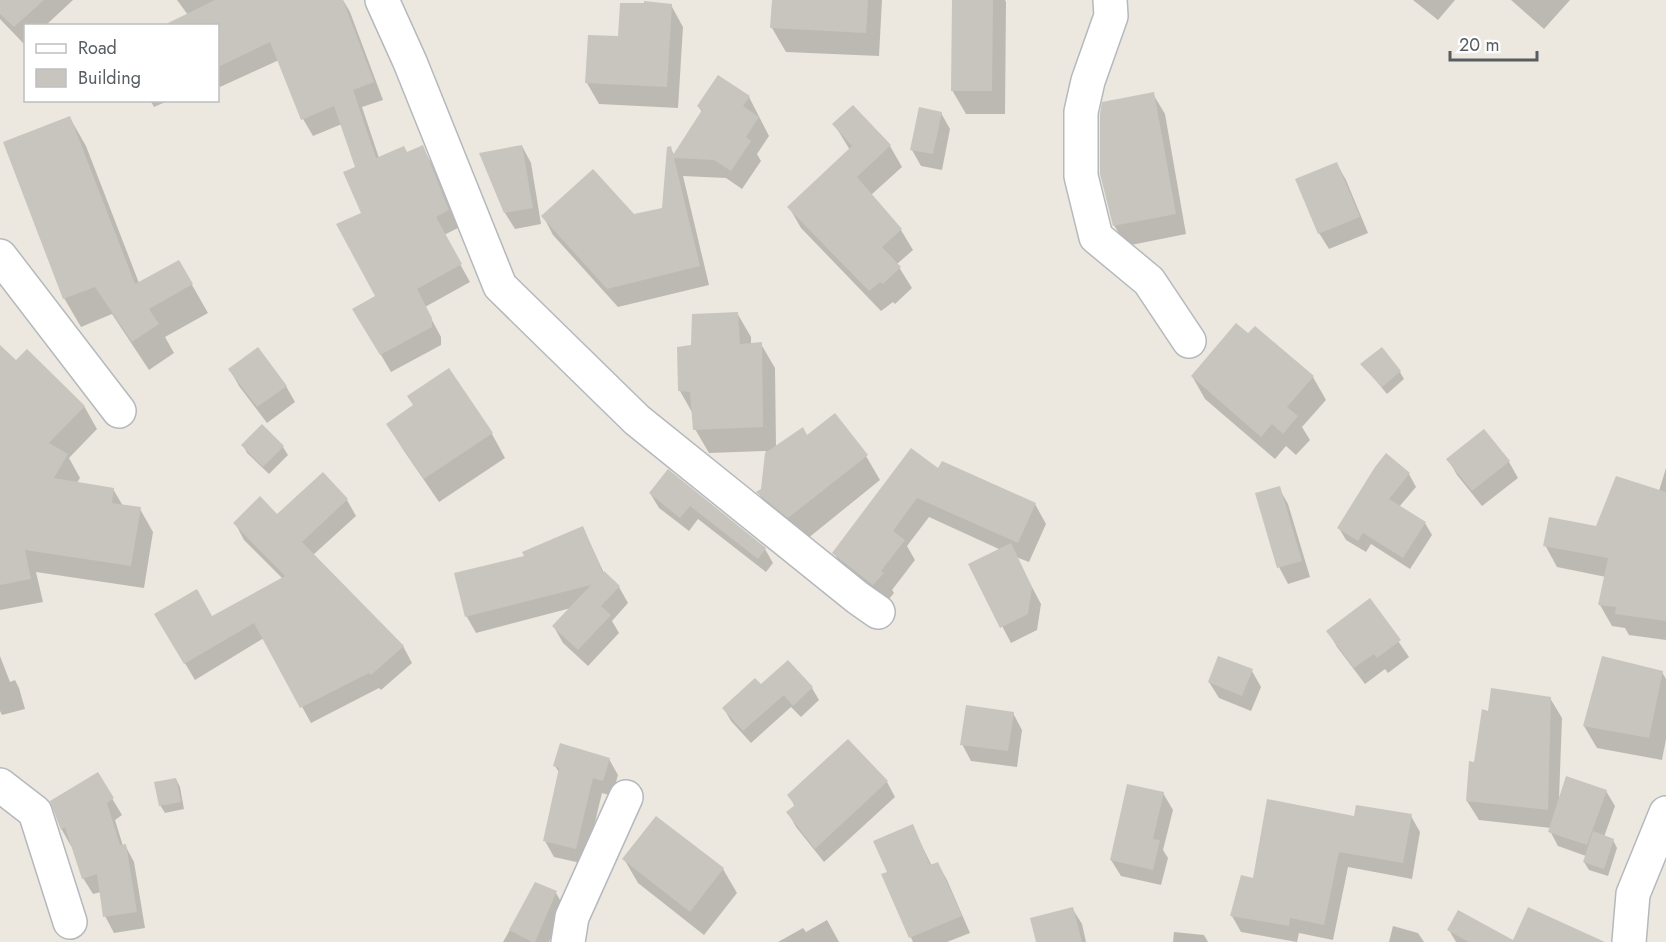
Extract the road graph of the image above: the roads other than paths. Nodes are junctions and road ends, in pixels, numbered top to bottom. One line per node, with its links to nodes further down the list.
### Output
1 (382, 0): 6 (street)
2 (1110, 0): 4 (street)
3 (0, 256): 5 (street)
4 (1189, 340)
5 (119, 411)
6 (878, 612)
7 (0, 785): 10 (street)
8 (626, 797): 11 (street)
9 (1666, 813): 12 (street)
10 (70, 922)
11 (568, 942)
12 (1629, 942)

